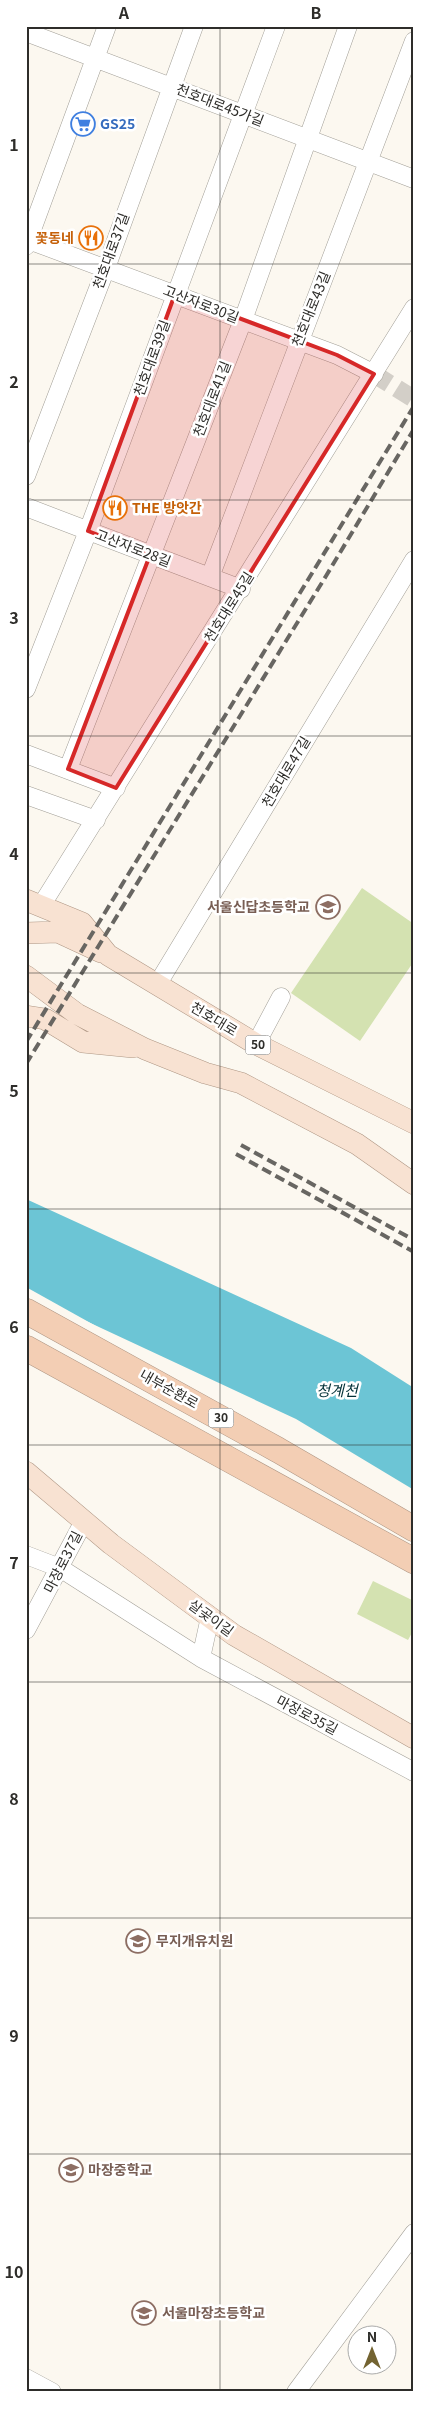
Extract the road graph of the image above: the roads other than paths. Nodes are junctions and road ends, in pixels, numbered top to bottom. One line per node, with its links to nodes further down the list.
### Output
1 (107, 26): 7 (street)
2 (194, 26): 8 (street, 천호대로37길)
3 (276, 26): 9 (street, 천호대로39길)
4 (348, 26): 10 (street, 천호대로41길)
5 (26, 32): 7 (street, 천호대로45가길)
6 (414, 41): 11 (street, 천호대로43길)
7 (96, 58): 8 (street, 천호대로45가길); 13 (street)
8 (171, 86): 9 (street, 천호대로45가길); 14 (street, 천호대로37길)
9 (243, 113): 10 (street, 천호대로45가길); 15 (street, 천호대로39길)
10 (307, 138): 11 (street, 천호대로45가길); 17 (street, 천호대로41길)
11 (369, 160): 12 (street, 천호대로45가길); 18 (street, 천호대로43길)
12 (414, 179)
13 (27, 241): 14 (street, 고산자로30길)
14 (106, 268): 15 (street, 고산자로30길); 20 (street, 천호대로37길)
15 (175, 294): 17 (street, 고산자로30길); 22 (street, 천호대로39길)
16 (414, 308): 19 (street, 천호대로45길)
17 (243, 320): 18 (street, 고산자로30길); 23 (street, 천호대로41길)
18 (300, 341): 19 (street, 고산자로30길); 25 (street, 천호대로43길)
19 (374, 374): 26 (street, 천호대로45길)
20 (26, 476)
21 (26, 507): 22 (street, 고산자로28길)
22 (88, 531): 23 (street, 고산자로28길); 27 (street, 천호대로39길)
23 (150, 555): 25 (street, 고산자로28길); 29 (street, 천호대로41길)
24 (414, 560): 37 (street, 천호대로47길)
25 (210, 577): 26 (street, 고산자로28길)
26 (241, 589): 30 (street, 천호대로45길)
27 (26, 688)
28 (26, 754): 29 (street)
29 (68, 769): 30 (street)
30 (116, 788): 32 (street, 천호대로45길)
31 (26, 795): 32 (street)
32 (96, 820): 33 (street, 천호대로45길)
33 (34, 903): 35 (main road, 천호대로)
34 (26, 933): 35 (main road)
35 (108, 955): 37 (main road, 천호대로 / 50)
36 (26, 976): 41 (main road)
37 (157, 985): 40 (main road, 천호대로 / 50)
38 (281, 997): 40 (street)
39 (26, 1016): 41 (main road)
40 (256, 1044): 42 (main road, 천호대로 / 50)
41 (145, 1049): 43 (main road)
42 (414, 1122)
43 (414, 1184)
44 (26, 1312): 48 (highway, 내부순환로 / 30)
45 (26, 1348): 50 (highway, 30)
46 (26, 1472): 47 (main road, 살곶이길)
47 (84, 1521): 51 (street, 마장로37길); 52 (main road, 살곶이길)
48 (414, 1529)
49 (26, 1555): 51 (street, 마장로35길)
50 (414, 1562)
51 (60, 1568): 53 (street, 마장로37길); 54 (street, 마장로35길)
52 (210, 1617): 54 (street); 55 (main road, 살곶이길)
53 (26, 1630)
54 (201, 1658): 56 (street, 마장로35길)
55 (414, 1738)
56 (414, 1772)
57 (414, 2233): 60 (street)
58 (26, 2378): 59 (street)
59 (52, 2392)
60 (296, 2392)

